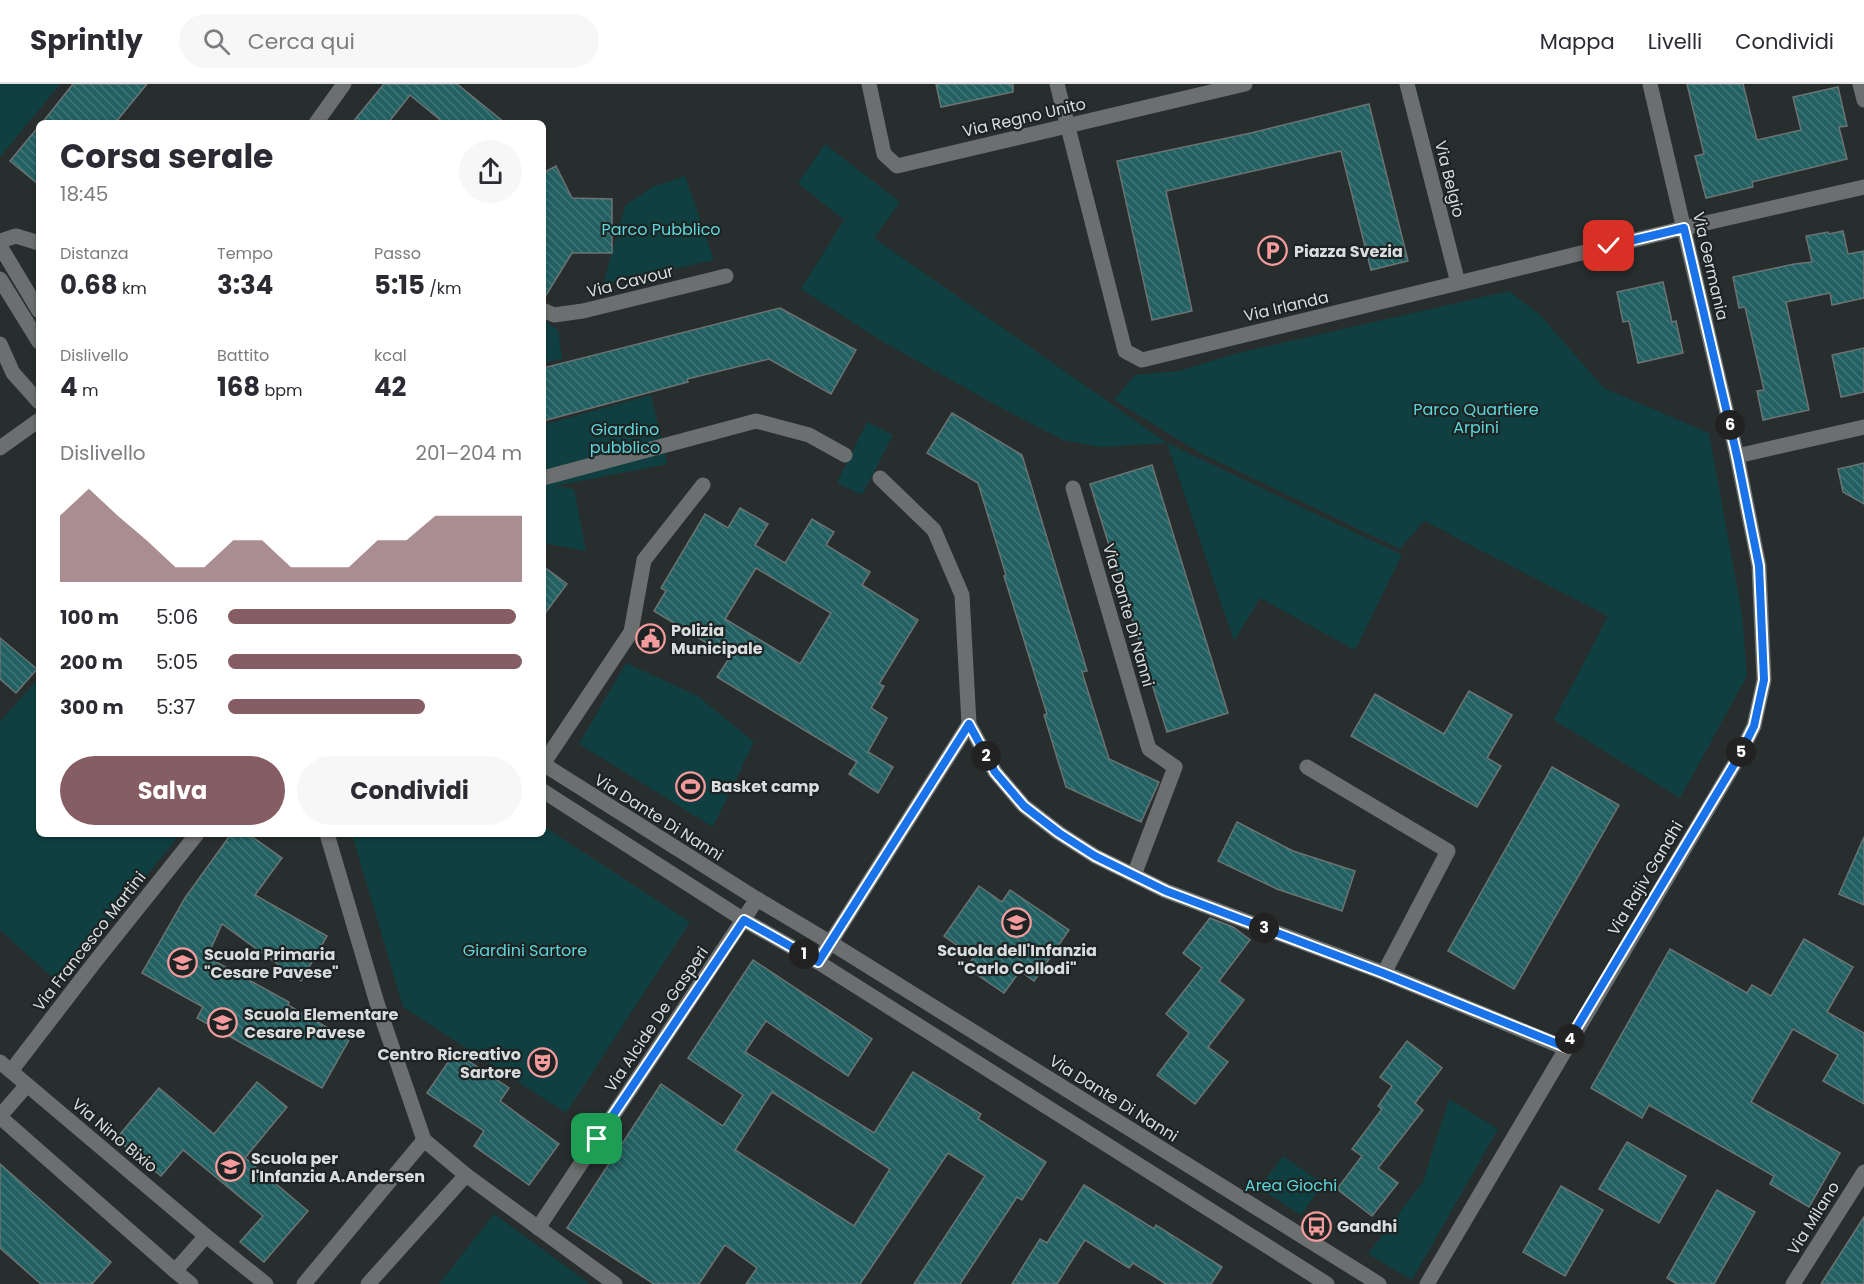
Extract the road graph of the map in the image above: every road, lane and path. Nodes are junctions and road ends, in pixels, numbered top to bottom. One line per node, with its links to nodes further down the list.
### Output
1 (344, 84): 9 (street)
2 (868, 84): 10 (street, Via Regno Unito)
3 (1057, 84): 10 (street, Via Irlanda)
4 (1245, 84): 10 (street, Via Regno Unito)
5 (1407, 84): 18 (street, Via Belgio)
6 (1650, 84): 12 (street, Via Germania)
7 (1860, 84): 8 (street)
8 (1864, 100)
9 (318, 120)
10 (1067, 126): 18 (street, Via Irlanda)
11 (1864, 187): 12 (street, Via Irlanda)
12 (1684, 228): 18 (street, Via Irlanda); 28 (street, Via Germania)
13 (0, 241): 14 (street)
14 (36, 242)
15 (0, 246): 19 (street)
16 (726, 276): 20 (street, Via Cavour)
17 (0, 279): 21 (street)
18 (1458, 283)
19 (36, 306)
20 (546, 311)
21 (36, 337)
22 (0, 344): 23 (street)
23 (36, 399)
24 (36, 422): 26 (street)
25 (1864, 427): 28 (street)
26 (0, 448)
27 (845, 455): 29 (street)
28 (1737, 456): 46 (street, Via Rajiv Gandhi)
29 (546, 477)
30 (880, 478): 33 (street)
31 (703, 485): 34 (street)
32 (1073, 488): 40 (street, Via Dante Di Nanni)
33 (969, 724): 40 (street); 43 (street)
34 (546, 760)
35 (546, 766): 41 (street, Via Dante Di Nanni)
36 (1307, 767): 45 (street)
37 (546, 793): 42 (street)
38 (195, 837): 47 (street, Via Francesco Martini)
39 (328, 837): 50 (street)
40 (1134, 874): 45 (street)
41 (757, 899): 42 (street); 43 (street, Via Dante Di Nanni)
42 (744, 920): 44 (street); 53 (street, Via Alcide De Gasperi)
43 (831, 943): 44 (street); 62 (street, Via Dante Di Nanni)
44 (818, 962): 61 (street)
45 (1383, 973): 46 (street)
46 (1565, 1047): 63 (street, Via Rajiv Gandhi)
47 (4, 1068): 48 (street, Via Nino Bixio)
48 (27, 1084): 49 (street); 54 (street, Via Nino Bixio)
49 (0, 1117): 55 (street)
50 (424, 1140): 52 (street); 58 (street)
51 (1864, 1172): 64 (street, Via Milano)
52 (466, 1175): 53 (street); 59 (street)
53 (538, 1228): 60 (street)
54 (206, 1236): 55 (street); 57 (street, Via Nino Bixio)
55 (174, 1270): 56 (street)
56 (191, 1284)
57 (266, 1284)
58 (304, 1284)
59 (368, 1284)
60 (615, 1284)
61 (1327, 1284)
62 (1379, 1284)
63 (1427, 1284)
64 (1793, 1284)

